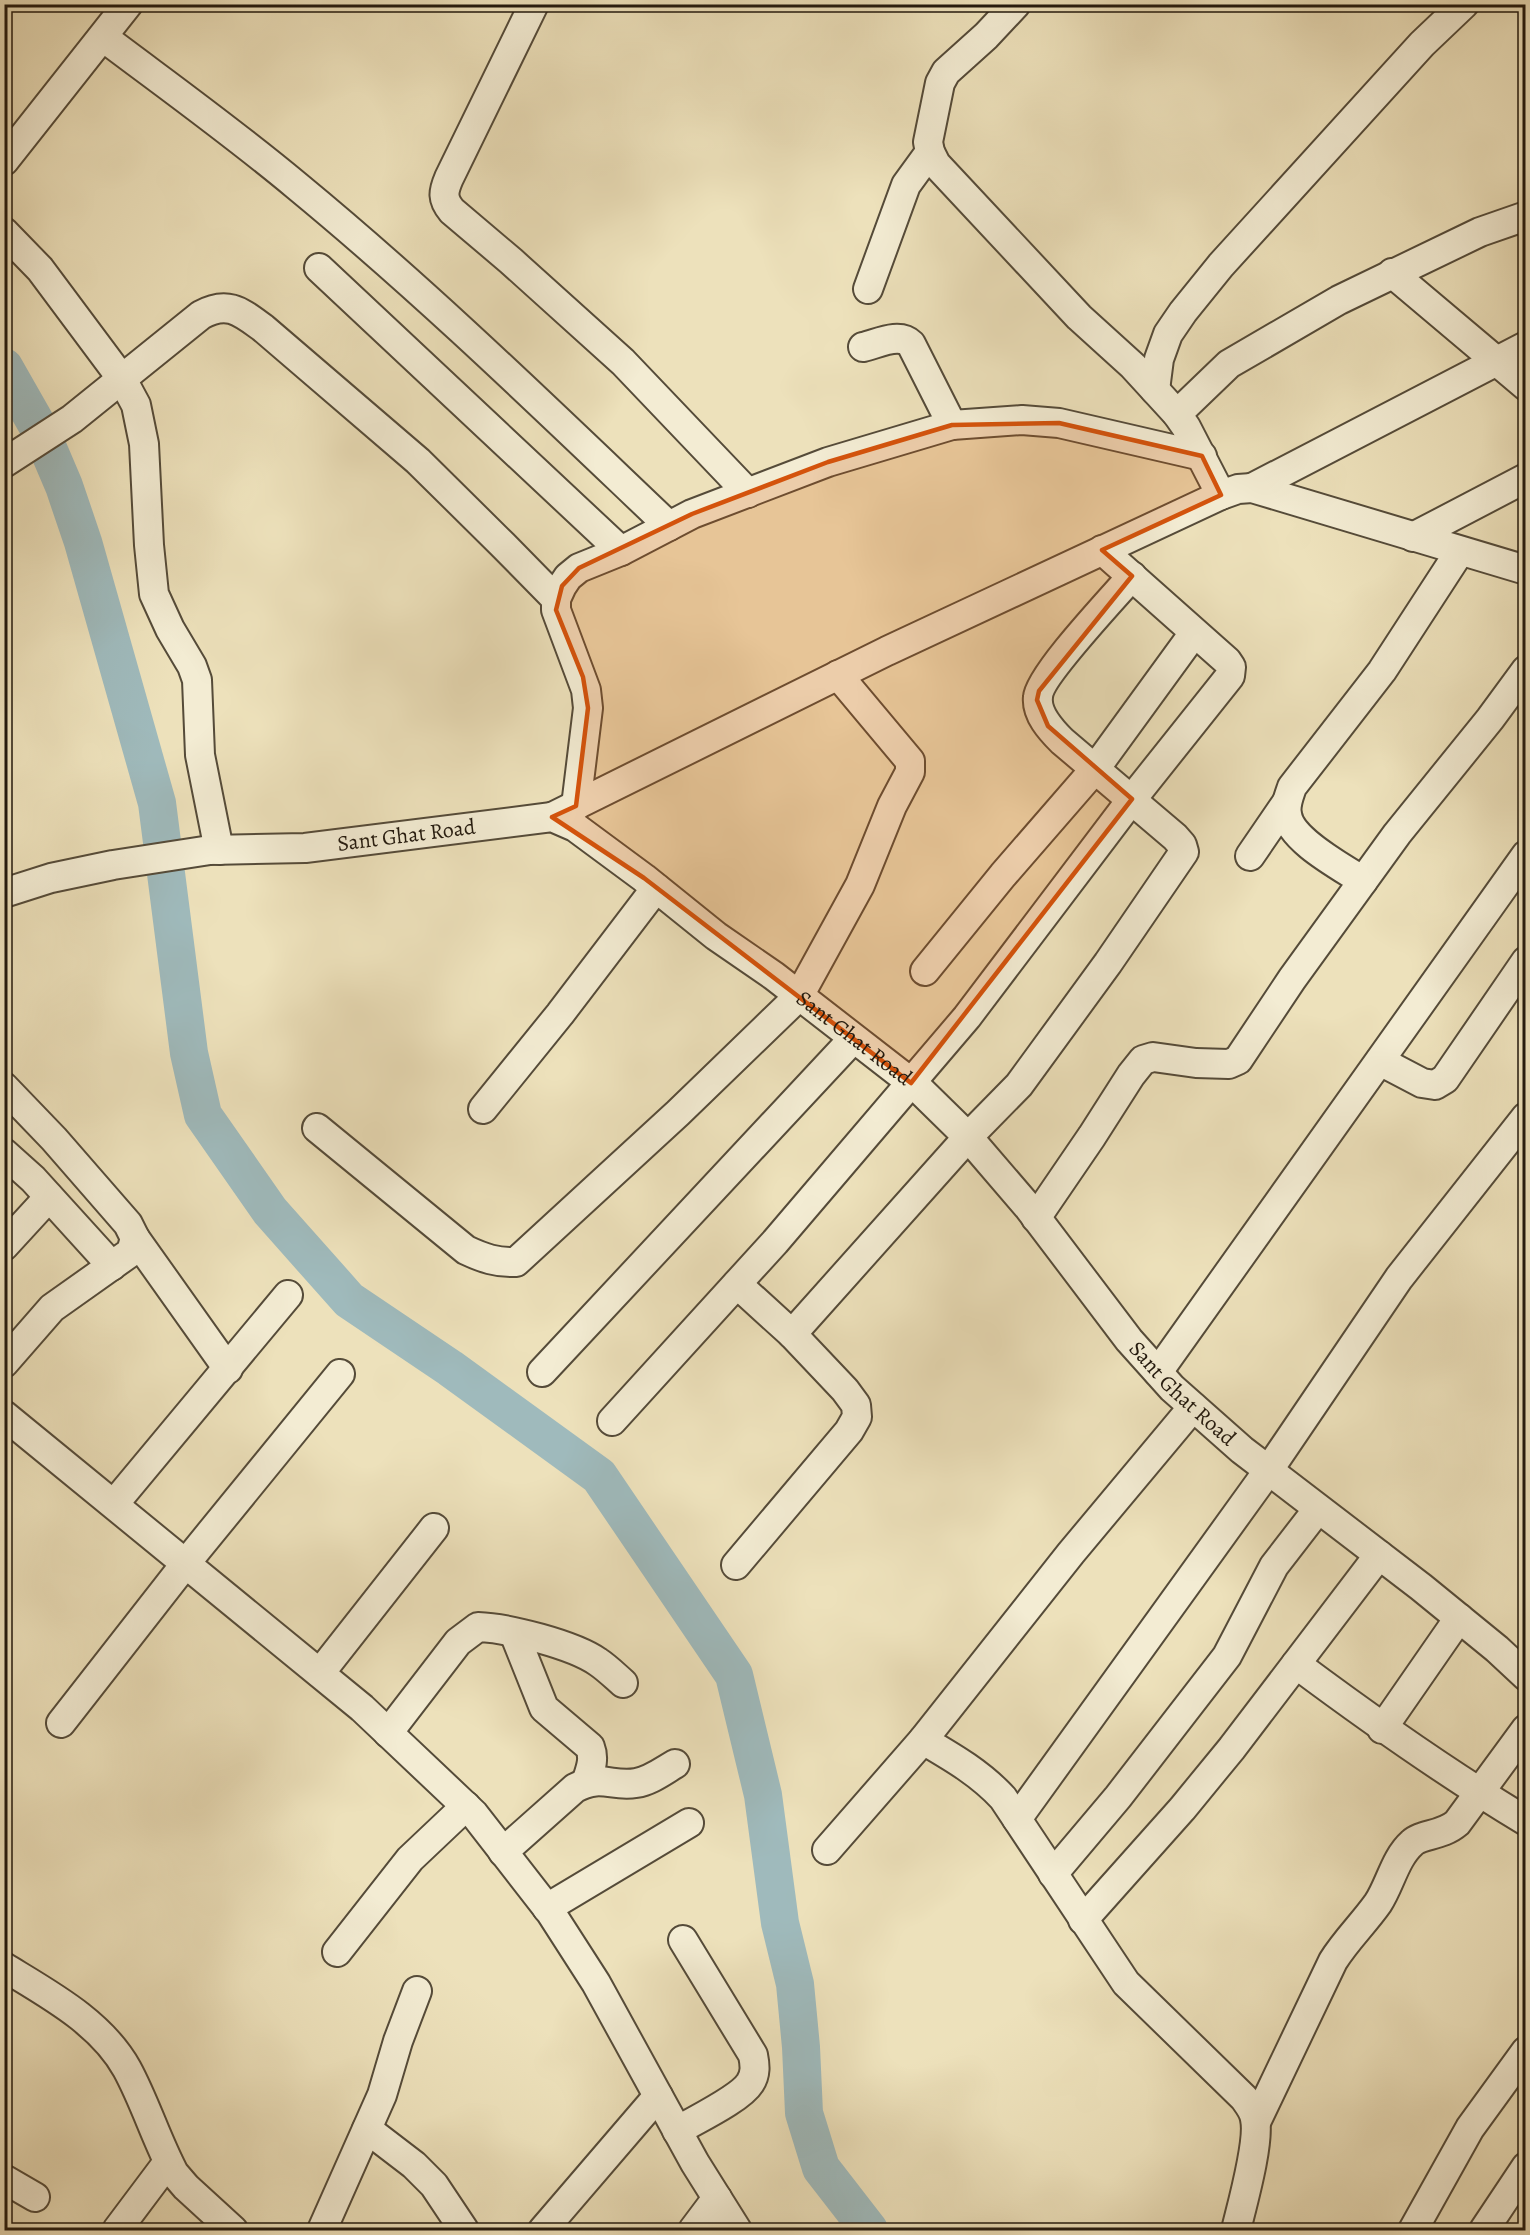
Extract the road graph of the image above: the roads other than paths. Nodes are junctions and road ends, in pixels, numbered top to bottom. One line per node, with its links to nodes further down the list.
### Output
1 (128, 4): 5 (street)
2 (534, 4): 25 (street)
3 (1016, 4): 6 (street)
4 (1464, 4): 18 (street)
5 (103, 37): 7 (street); 27 (street)
6 (930, 152): 12 (street); 18 (street)
7 (4, 161)
8 (1526, 216): 11 (street)
9 (4, 232): 16 (street)
10 (319, 268): 31 (street)
11 (1392, 273): 15 (street); 19 (street)
12 (868, 289)
13 (1526, 346): 15 (street)
14 (863, 347): 20 (street)
15 (1496, 362): 17 (street); 24 (street)
16 (123, 379): 22 (street); 34 (street); 42 (street)
17 (1526, 386)
18 (1155, 390): 19 (street)
19 (1177, 414): 21 (street)
20 (952, 425): 21 (street); 25 (street)
21 (1202, 456): 26 (street)
22 (13, 457)
23 (1526, 478): 28 (street)
24 (1252, 488): 26 (street); 28 (street)
25 (748, 493): 27 (street)
26 (1221, 495): 29 (street)
27 (669, 526): 31 (street)
28 (1413, 537): 30 (street)
29 (1102, 550): 33 (street); 37 (street)
30 (1460, 550): 32 (street); 40 (street)
31 (621, 551): 34 (street)
32 (1526, 570)
33 (1132, 576): 35 (street); 38 (street)
34 (556, 599): 41 (street)
35 (1194, 633): 38 (street); 39 (street)
36 (1526, 670): 45 (street)
37 (838, 675): 41 (street); 50 (street)
38 (1095, 769): 39 (street); 49 (street)
39 (1132, 799): 53 (street); 58 (street)
40 (1287, 802): 44 (street); 45 (street)
41 (564, 811): 42 (street, Sant Ghat Road); 46 (street, Sant Ghat Road)
42 (215, 850): 47 (street, Sant Ghat Road)
43 (1526, 855): 52 (street)
44 (1250, 856)
45 (1363, 881): 61 (street)
46 (656, 888): 50 (street, Sant Ghat Road); 55 (street)
47 (4, 893)
48 (1526, 961): 52 (street)
49 (925, 971)
50 (799, 996): 51 (street, Sant Ghat Road); 57 (street)
51 (853, 1039): 53 (street, Sant Ghat Road); 70 (street)
52 (1380, 1061): 71 (street)
53 (911, 1083): 58 (street, Sant Ghat Road); 65 (street)
54 (4, 1087): 62 (street)
55 (483, 1109)
56 (1526, 1116): 76 (street)
57 (317, 1128)
58 (968, 1137): 61 (street, Sant Ghat Road); 67 (street)
59 (4, 1153): 60 (street)
60 (49, 1197): 63 (street); 64 (street)
61 (1036, 1218): 71 (street, Sant Ghat Road)
62 (135, 1238): 64 (street); 69 (street)
63 (4, 1246)
64 (112, 1266): 68 (street)
65 (737, 1284): 67 (street); 75 (street)
66 (288, 1295): 69 (street)
67 (792, 1334): 82 (street)
68 (4, 1363)
69 (228, 1369): 77 (street)
70 (542, 1372)
71 (1158, 1372): 73 (street, Sant Ghat Road)
72 (340, 1374): 81 (street)
73 (1193, 1407): 76 (street, Sant Ghat Road); 93 (street)
74 (4, 1415): 77 (street)
75 (612, 1421)
76 (1268, 1471): 78 (street, Sant Ghat Road); 98 (street)
77 (114, 1504): 81 (street)
78 (1318, 1509): 80 (street, Sant Ghat Road); 103 (street)
79 (434, 1528): 86 (street)
80 (1379, 1556): 83 (street, Sant Ghat Road); 85 (street)
81 (186, 1563): 86 (street); 89 (street)
82 (736, 1565)
83 (1459, 1618): 87 (street, Sant Ghat Road); 90 (street)
84 (514, 1633): 88 (street); 92 (street); 95 (street)
85 (1296, 1664): 90 (street); 105 (street)
86 (320, 1673): 92 (street)
87 (1526, 1676)
88 (623, 1683)
89 (60, 1723)
90 (1382, 1729): 96 (street)
91 (1526, 1729): 96 (street)
92 (388, 1733): 97 (street)
93 (923, 1740): 98 (street); 101 (street)
94 (675, 1764): 95 (street)
95 (586, 1783): 102 (street)
96 (1479, 1793): 99 (street); 112 (street)
97 (466, 1806): 102 (street); 107 (street)
98 (1017, 1819): 103 (street)
99 (1526, 1821)
100 (689, 1823): 104 (street)
101 (827, 1850)
102 (503, 1852): 104 (street)
103 (1053, 1874): 105 (street)
104 (547, 1908): 111 (street)
105 (1083, 1920): 112 (street)
106 (683, 1940): 114 (street)
107 (337, 1952)
108 (4, 1967): 115 (street)
109 (417, 1991): 113 (street)
110 (1526, 2051): 128 (street)
111 (658, 2096): 114 (street); 124 (street)
112 (1256, 2122): 127 (street)
113 (367, 2129): 122 (street); 123 (street)
114 (677, 2131): 119 (street)
115 (168, 2162): 120 (street); 121 (street)
116 (1526, 2168): 129 (street)
117 (4, 2179): 118 (street)
118 (35, 2197)
119 (717, 2198): 125 (street); 126 (street)
120 (117, 2230)
121 (233, 2230)
122 (322, 2230)
123 (464, 2230)
124 (543, 2230)
125 (693, 2230)
126 (737, 2230)
127 (1236, 2230)
128 (1413, 2230)
129 (1484, 2230)

